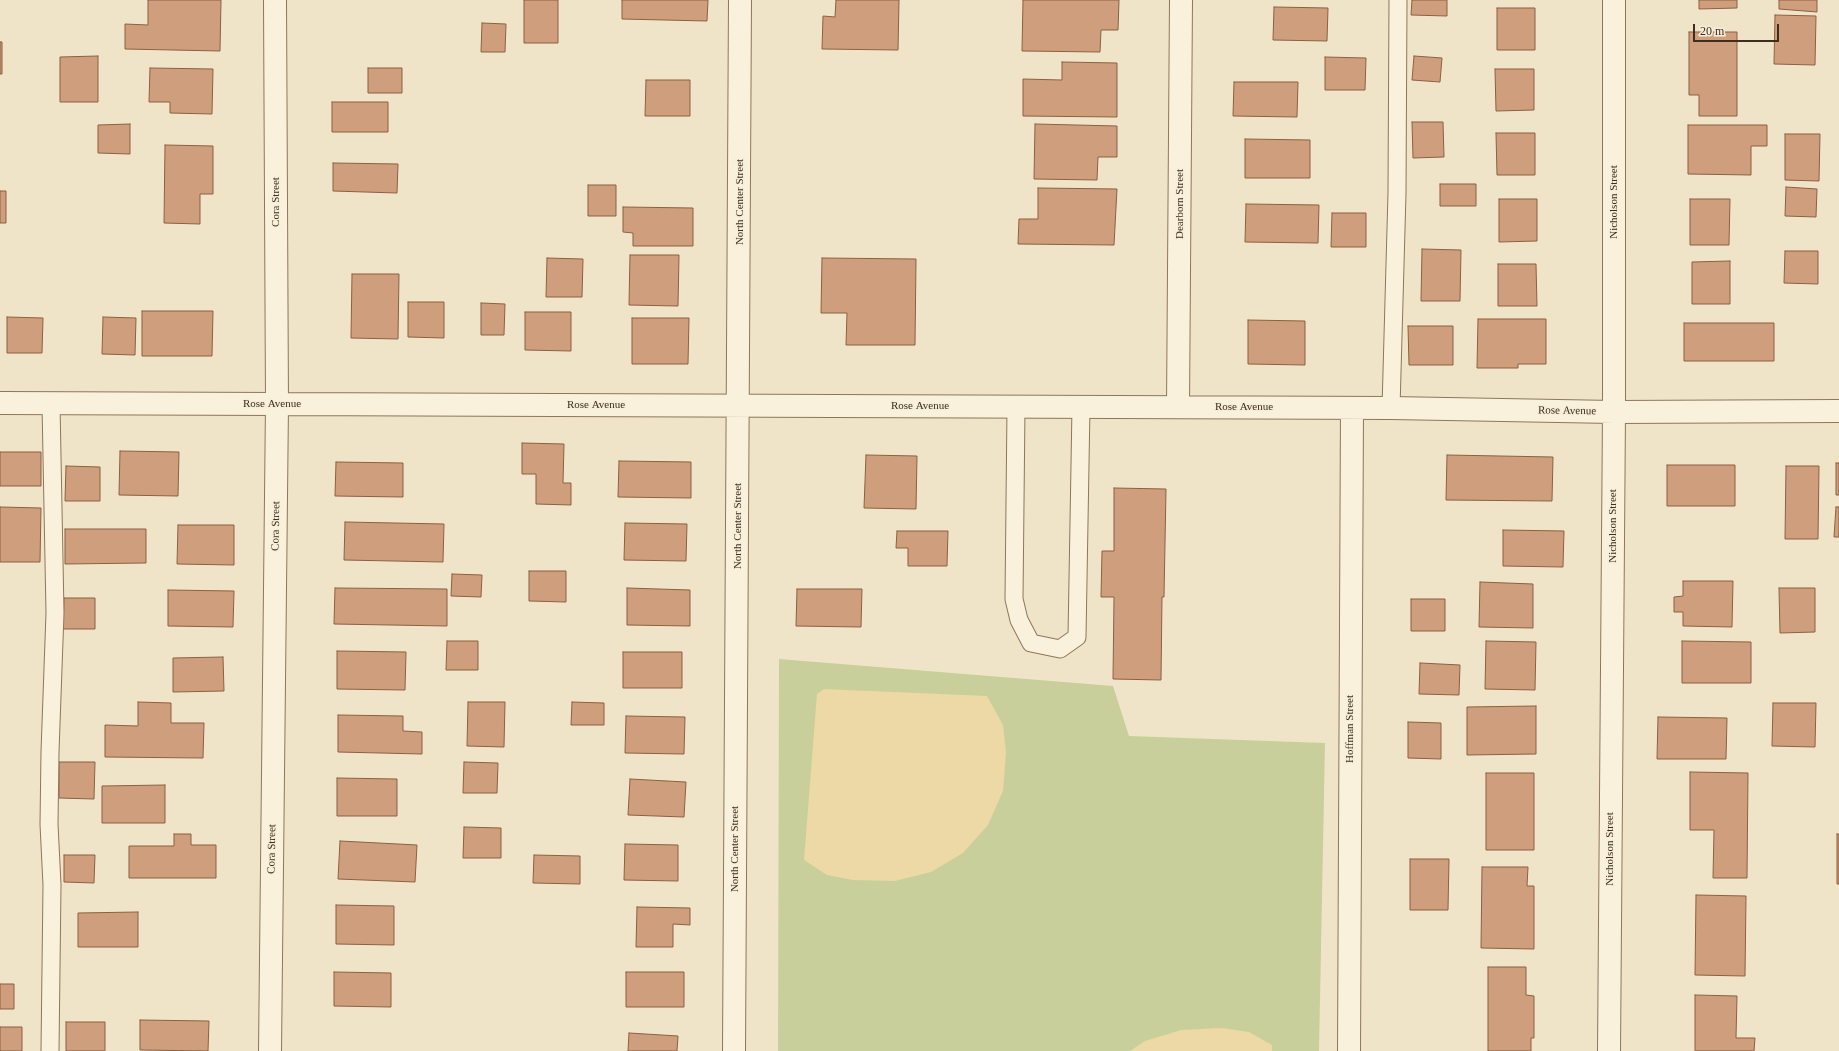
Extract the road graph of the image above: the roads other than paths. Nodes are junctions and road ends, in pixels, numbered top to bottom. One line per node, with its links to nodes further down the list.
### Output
1 (275, 0): 8 (street, Cora Street)
2 (740, 0): 9 (street, North Center Street)
3 (1182, 0): 12 (street, Dearborn Street)
4 (1398, 0): 14 (lane)
5 (1614, 0): 16 (street, Nicholson Street)
6 (0, 403): 7 (street, Rose Avenue)
7 (51, 404): 8 (street, Rose Avenue); 17 (lane)
8 (277, 404): 9 (street, Rose Avenue); 18 (street, Cora Street)
9 (739, 406): 10 (street, Rose Avenue); 19 (street, North Center Street)
10 (1016, 406): 11 (street, Rose Avenue); 11 (lane)
11 (1081, 407): 12 (street, Rose Avenue)
12 (1178, 407): 13 (street, Rose Avenue)
13 (1352, 408): 14 (street, Rose Avenue); 20 (street, Hoffman Street)
14 (1391, 408): 16 (street, Rose Avenue)
15 (1839, 411): 16 (street, Rose Avenue)
16 (1614, 412): 21 (street, Nicholson Street)
17 (50, 1051)
18 (270, 1051)
19 (734, 1051)
20 (1349, 1051)
21 (1609, 1051)

